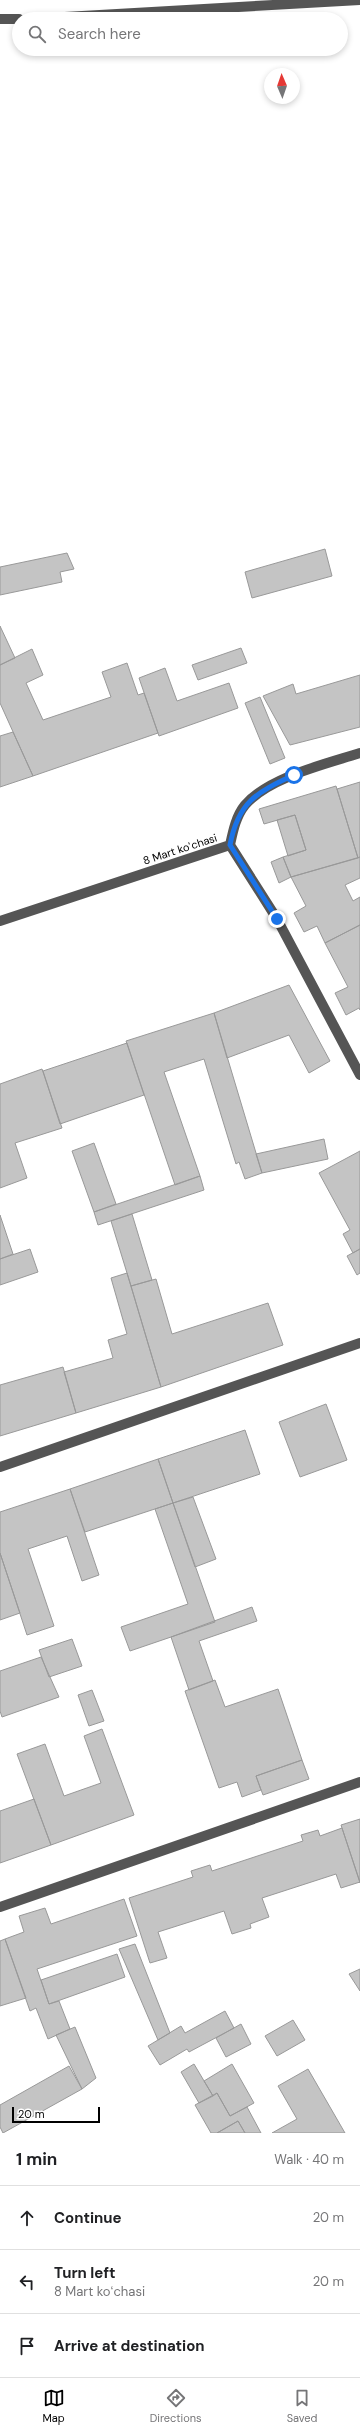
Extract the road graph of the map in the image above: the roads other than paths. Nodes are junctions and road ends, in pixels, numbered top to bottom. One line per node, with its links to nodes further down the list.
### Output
1 (360, 0): 2 (street)
2 (152, 12)
3 (0, 19): 4 (street)
4 (12, 20)
5 (360, 753): 6 (street)
6 (230, 845): 7 (street, 8 Mart koʻchasi); 8 (street, 8 Mart koʻchasi)
7 (0, 921)
8 (360, 1075)
9 (360, 1343): 10 (street)
10 (0, 1467)
11 (360, 1782): 12 (street)
12 (0, 1907)

